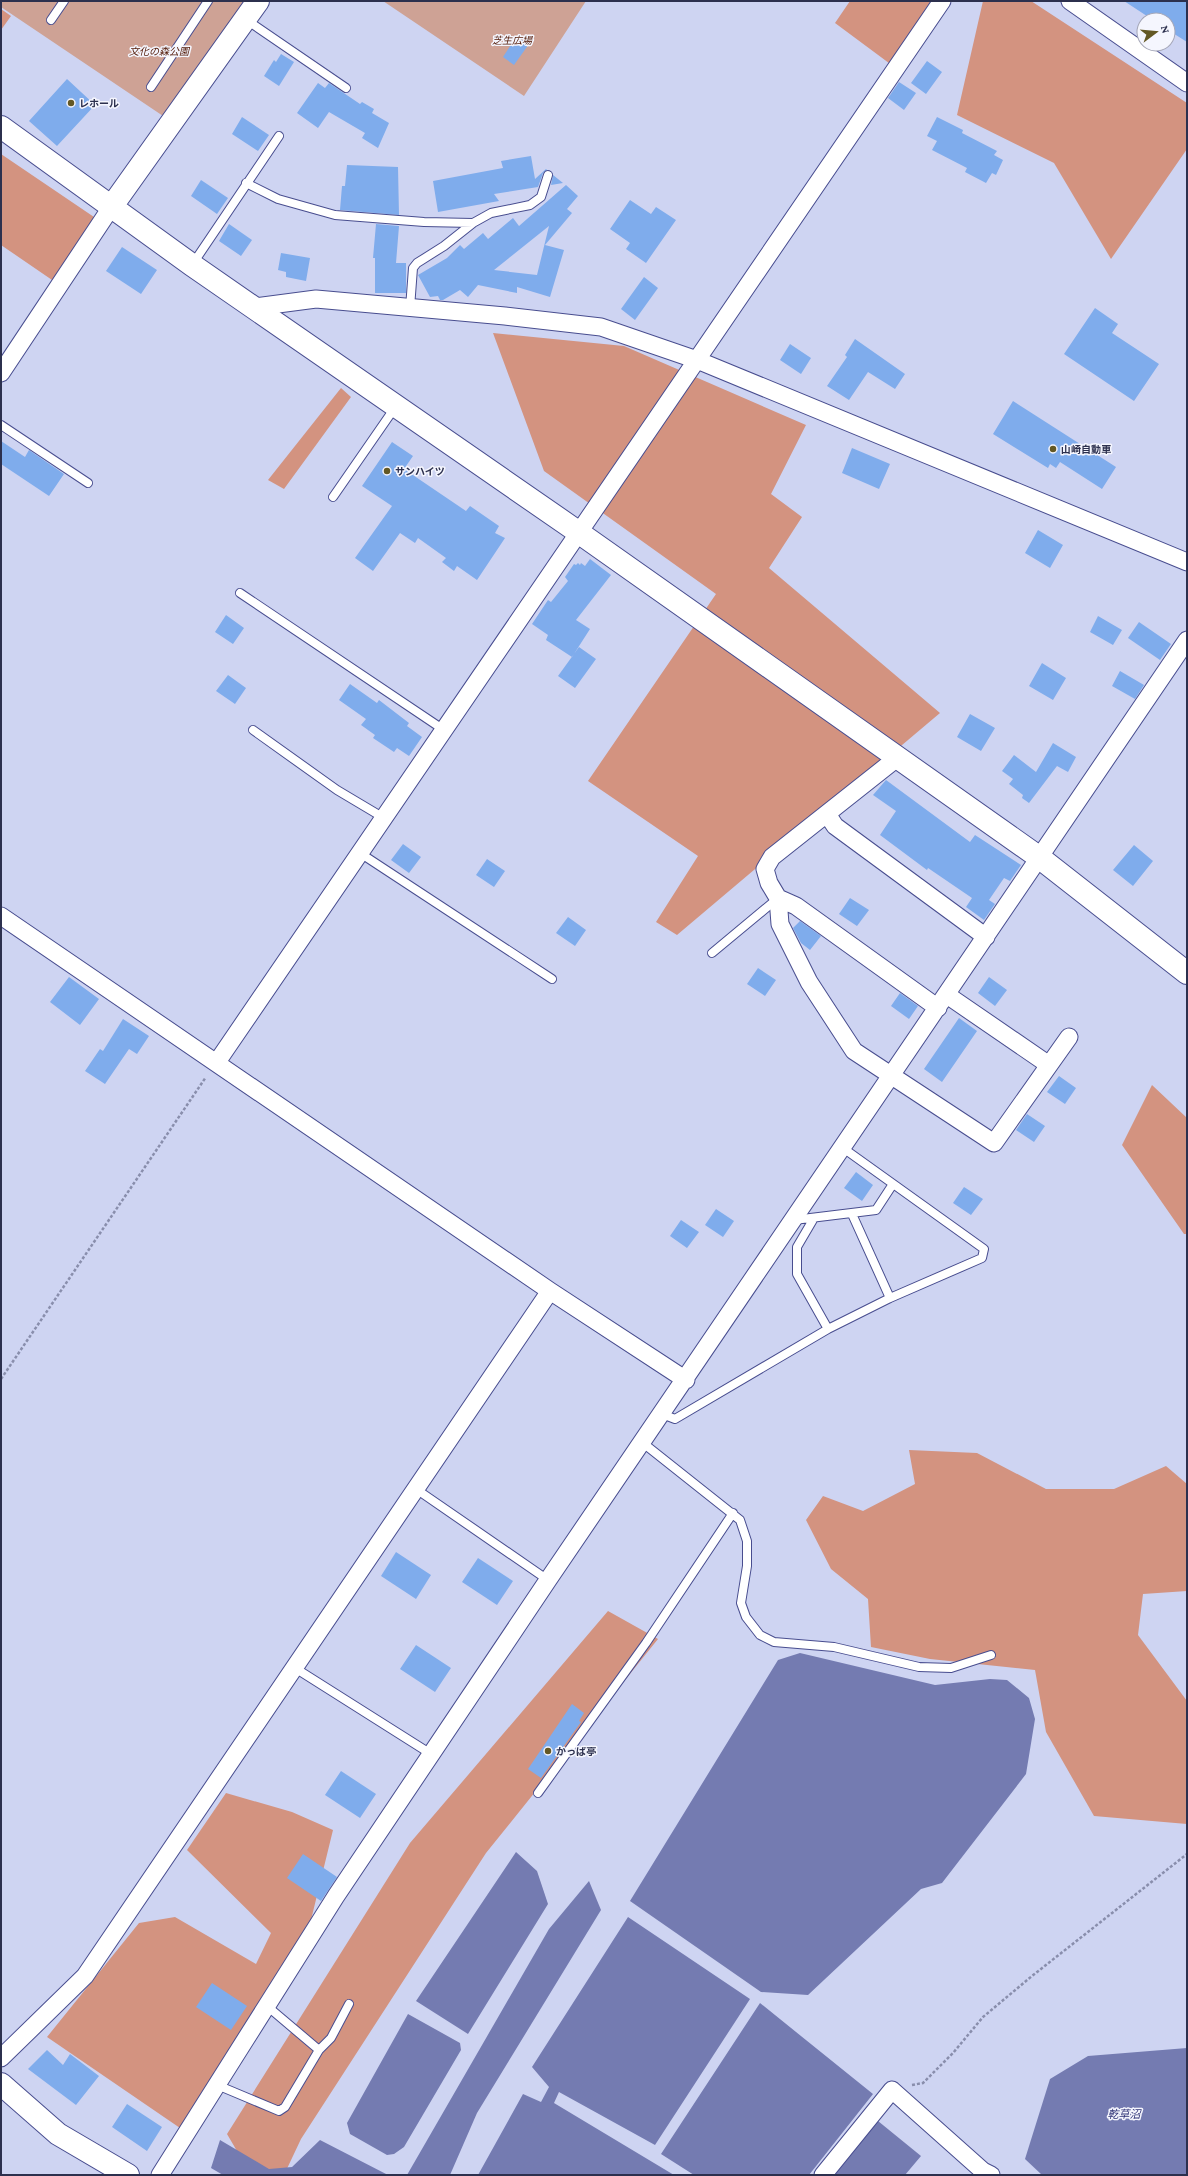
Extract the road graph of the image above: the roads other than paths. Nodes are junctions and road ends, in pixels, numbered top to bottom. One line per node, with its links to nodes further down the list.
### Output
1 (64, 1): 7 (lane)
2 (208, 1): 9 (lane)
3 (258, 1): 6 (street)
4 (942, 1): 20 (street)
5 (1070, 1): 8 (street)
6 (245, 19): 10 (lane); 15 (street)
7 (51, 20)
8 (1187, 83)
9 (151, 87)
10 (346, 88)
11 (1, 127): 15 (street)
12 (279, 136): 14 (lane)
13 (548, 176): 16 (lane)
14 (246, 183): 16 (lane); 17 (lane)
15 (112, 206): 17 (street); 21 (street)
16 (472, 223): 19 (lane)
17 (192, 265): 18 (street)
18 (255, 307): 19 (street); 22 (street)
19 (410, 308): 20 (street)
20 (697, 360): 26 (street); 27 (street)
21 (1, 373)
22 (396, 405): 25 (lane); 26 (street)
23 (1, 425): 24 (lane)
24 (88, 483)
25 (333, 497)
26 (578, 532): 31 (street); 32 (street)
27 (1187, 562)
28 (240, 592): 31 (lane)
29 (1187, 640): 36 (street)
30 (253, 730): 34 (lane)
31 (444, 730): 34 (street)
32 (898, 758): 33 (street); 36 (street)
33 (827, 814): 37 (street); 39 (street)
34 (384, 818): 35 (street)
35 (360, 853): 42 (lane); 45 (street)
36 (1040, 858): 39 (street); 41 (street)
37 (778, 898): 40 (lane); 43 (street); 47 (street)
38 (1, 916): 45 (street)
39 (986, 938): 43 (street)
40 (712, 953)
41 (1187, 973)
42 (552, 979)
43 (943, 1002): 46 (street); 47 (street)
44 (1069, 1037): 46 (street)
45 (217, 1062): 53 (street)
46 (1049, 1066): 47 (street)
47 (892, 1077): 48 (street)
48 (843, 1148): 49 (lane); 52 (street)
49 (893, 1184): 50 (lane); 54 (lane)
50 (852, 1214): 51 (lane); 54 (lane)
51 (814, 1218): 52 (lane); 55 (lane)
52 (794, 1220): 56 (street)
53 (550, 1291): 56 (street); 59 (street)
54 (890, 1298): 55 (lane)
55 (828, 1329): 57 (lane)
56 (686, 1380): 57 (street)
57 (662, 1414): 58 (street)
58 (642, 1443): 60 (lane); 61 (street)
59 (416, 1489): 61 (lane); 63 (street)
60 (733, 1513): 62 (lane); 65 (lane)
61 (548, 1580): 64 (street)
62 (991, 1656)
63 (295, 1668): 64 (lane); 69 (street)
64 (431, 1754): 67 (street)
65 (538, 1793)
66 (349, 2004): 68 (lane)
67 (267, 2006): 68 (lane); 71 (street)
68 (319, 2050): 71 (lane)
69 (1, 2058)
70 (1, 2084): 72 (street)
71 (217, 2085): 73 (street)
72 (128, 2175)
73 (160, 2175)
74 (823, 2175): 75 (street)
75 (991, 2175)

